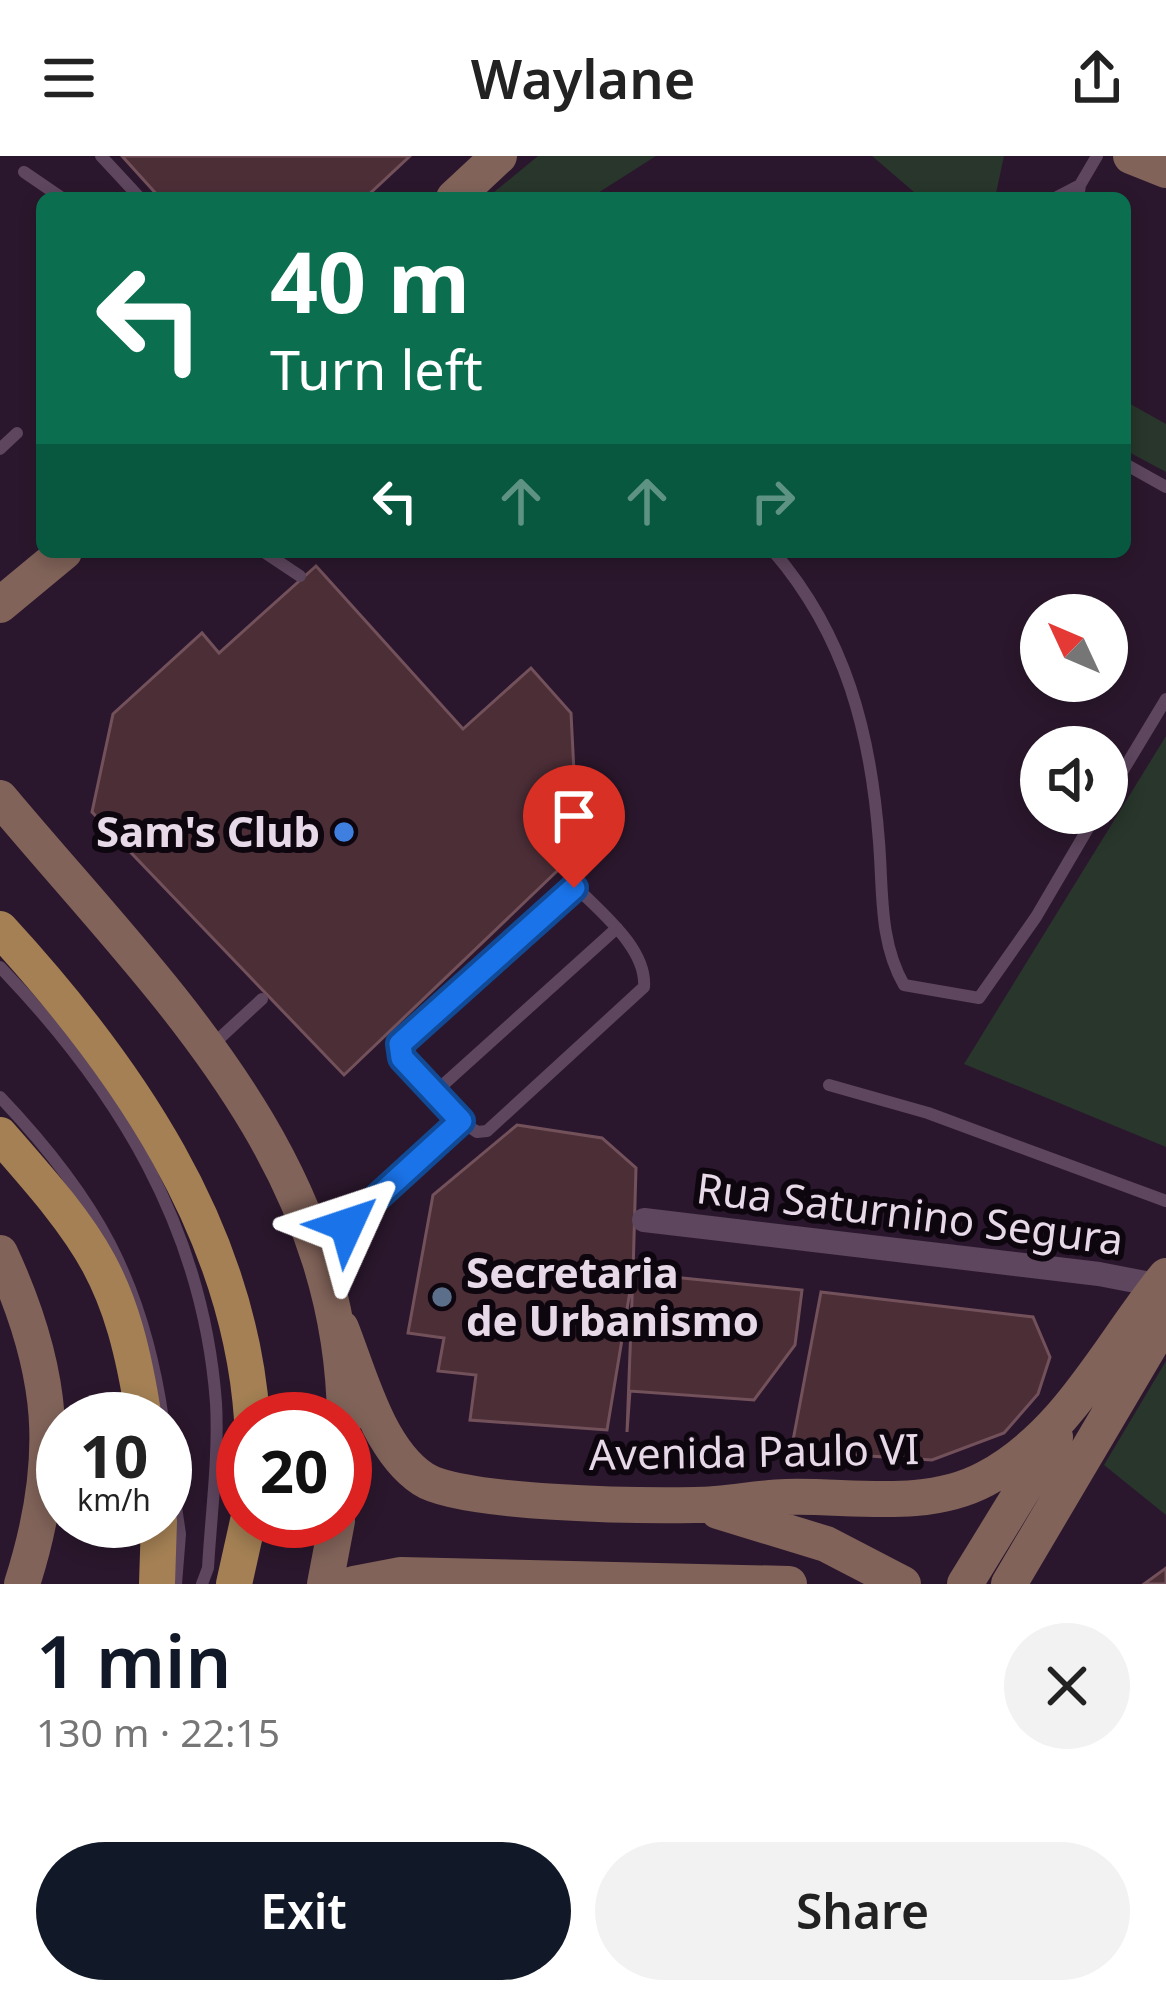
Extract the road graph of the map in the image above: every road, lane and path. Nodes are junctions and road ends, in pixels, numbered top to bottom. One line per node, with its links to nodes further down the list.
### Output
1 (101, 156): 9 (lane)
2 (499, 156): 10 (main road)
3 (1097, 156): 7 (lane)
4 (1131, 156): 5 (main road)
5 (1166, 170)
6 (24, 172): 8 (lane)
7 (1079, 191)
8 (53, 192)
9 (134, 192)
10 (460, 192)
11 (17, 433): 12 (lane)
12 (0, 449)
13 (1131, 467): 14 (lane)
14 (1166, 487)
15 (57, 558): 19 (main road)
16 (273, 558): 18 (lane)
17 (778, 558): 24 (lane)
18 (300, 576)
19 (0, 605)
20 (1166, 699): 21 (lane)
21 (1128, 762)
22 (0, 798): 23 (main road)
23 (14, 822): 29 (main road)
24 (1085, 834)
25 (617, 928): 31 (lane); 31 (lane); 33 (lane)
26 (0, 929): 35 (main road)
27 (0, 968): 35 (lane)
28 (262, 999): 29 (lane)
29 (208, 1049): 38 (main road)
30 (830, 1084): 36 (lane)
31 (434, 1093): 33 (lane)
32 (0, 1097): 41 (lane)
33 (461, 1121): 38 (lane)
34 (0, 1136): 41 (main road)
35 (172, 1183): 45 (main road); 57 (lane)
36 (1166, 1201)
37 (644, 1220): 40 (street, Rua Saturnino Segura)
38 (318, 1250): 42 (main road)
39 (0, 1253): 54 (main road)
40 (1164, 1289): 47 (main road, Avenida Paulo VI); 64 (main road)
41 (131, 1309): 43 (main road); 44 (lane)
42 (340, 1328): 46 (main road); 48 (main road, Avenida Paulo VI)
43 (141, 1392)
44 (155, 1392)
45 (250, 1392)
46 (344, 1392)
47 (1075, 1403): 48 (main road, Avenida Paulo VI); 63 (main road)
48 (695, 1505): 62 (main road)
49 (158, 1548): 55 (main road)
50 (179, 1548): 56 (lane)
51 (242, 1548): 58 (main road)
52 (332, 1548): 59 (main road)
53 (447, 1580): 60 (main road); 61 (main road)
54 (22, 1584)
55 (157, 1584)
56 (176, 1584)
57 (202, 1584)
58 (234, 1584)
59 (326, 1584)
60 (354, 1584)
61 (789, 1584)
62 (903, 1584)
63 (965, 1584)
64 (1009, 1584)

